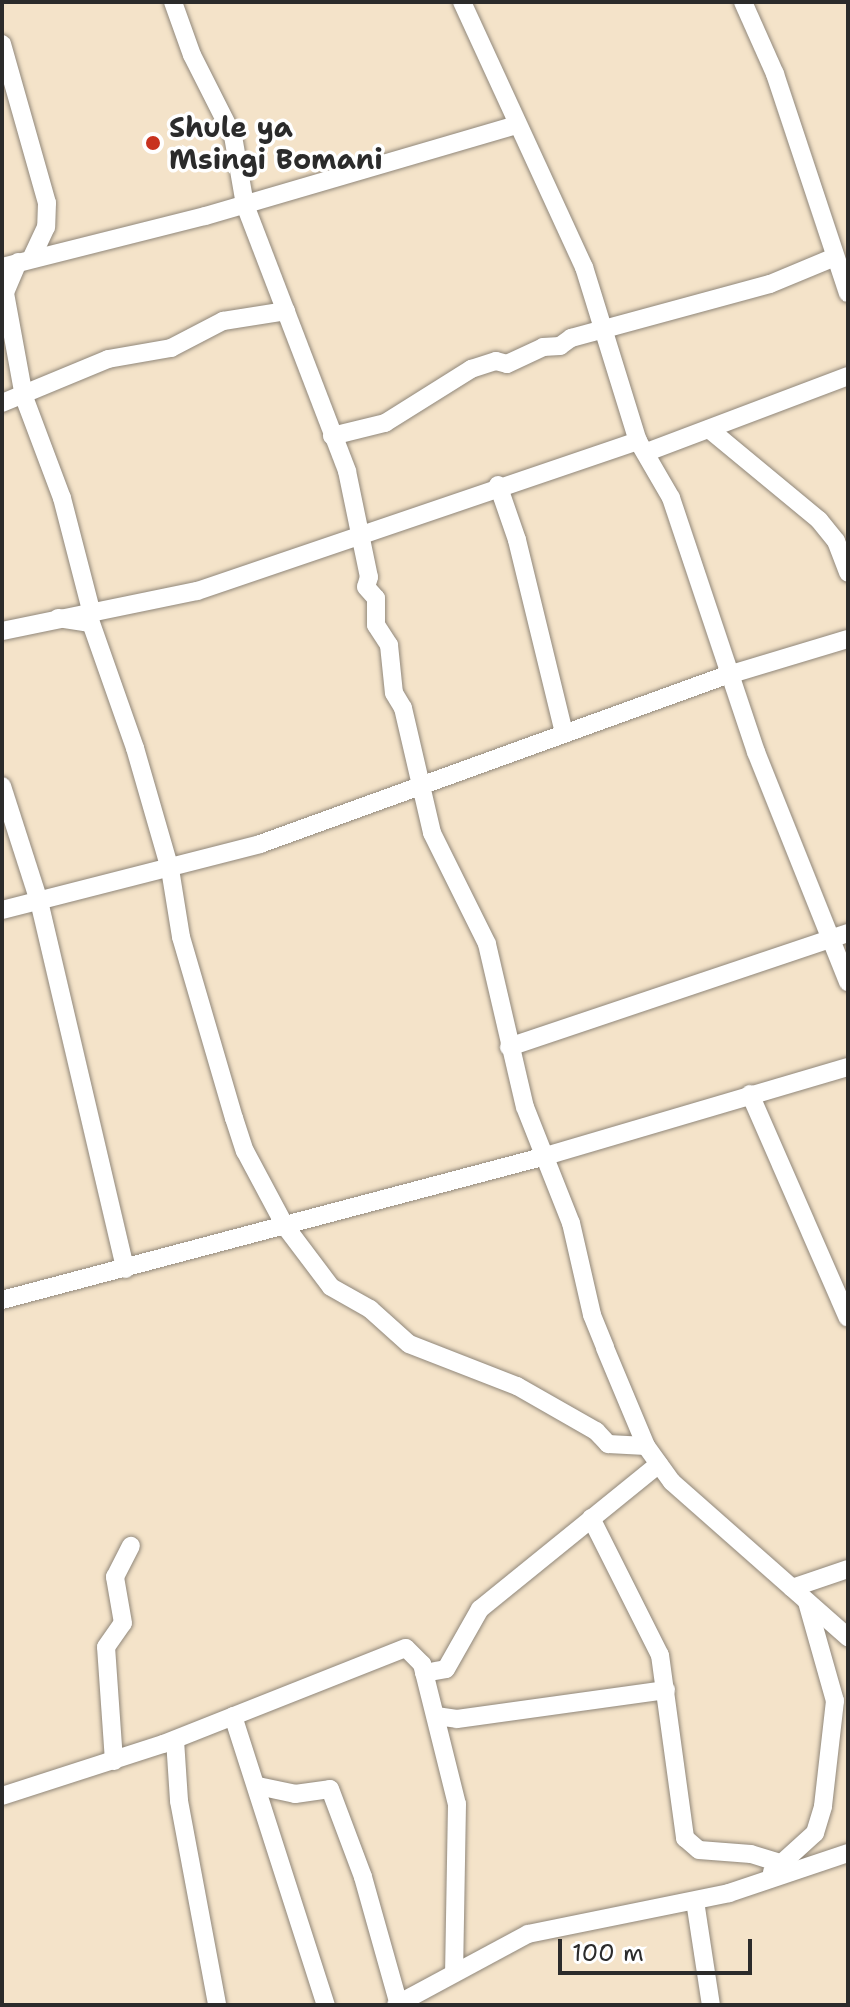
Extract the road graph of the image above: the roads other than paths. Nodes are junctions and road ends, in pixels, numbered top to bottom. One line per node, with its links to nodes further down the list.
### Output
1 (173, 2): 7 (street)
2 (462, 2): 6 (street)
3 (743, 2): 9 (street)
4 (2, 44): 5 (street)
5 (5, 62): 11 (street)
6 (516, 125): 7 (street); 14 (street)
7 (245, 205): 11 (street); 13 (street)
8 (848, 225): 9 (street)
9 (830, 233): 10 (street)
10 (835, 257): 12 (street); 14 (street)
11 (17, 262): 16 (street)
12 (848, 293)
13 (286, 311): 16 (street); 19 (street)
14 (607, 330): 19 (street); 20 (street)
15 (848, 376): 18 (street)
16 (24, 397): 17 (street); 24 (street)
17 (2, 403)
18 (709, 429): 20 (street); 23 (street)
19 (332, 436): 22 (street)
20 (643, 447): 21 (street); 28 (street)
21 (498, 485): 22 (street); 29 (street)
22 (360, 536): 24 (street); 30 (street)
23 (848, 573)
24 (91, 610): 25 (street)
25 (58, 618): 26 (street); 32 (street)
26 (2, 631)
27 (848, 639): 28 (street)
28 (728, 675): 29 (street); 36 (street)
29 (564, 733): 30 (street)
30 (419, 785): 32 (street); 38 (street)
31 (2, 786): 33 (street)
32 (170, 869): 33 (street); 42 (street)
33 (39, 901): 34 (street); 43 (street)
34 (2, 910)
35 (848, 933): 36 (street)
36 (827, 937): 37 (street); 38 (street)
37 (848, 982)
38 (509, 1047): 41 (street)
39 (848, 1067): 40 (street)
40 (750, 1094): 41 (street); 47 (street)
41 (542, 1157): 42 (street); 48 (street)
42 (285, 1226): 43 (street); 48 (street)
43 (125, 1269): 45 (street)
44 (2, 1284): 45 (street)
45 (26, 1293): 46 (street)
46 (2, 1300)
47 (848, 1318)
48 (646, 1446): 49 (street)
49 (659, 1464): 50 (street); 53 (street)
50 (591, 1518): 56 (street); 57 (street)
51 (131, 1546): 61 (street)
52 (848, 1569): 53 (street)
53 (792, 1588): 54 (street)
54 (807, 1602): 55 (street); 65 (street)
55 (848, 1637)
56 (424, 1673): 58 (street); 59 (street)
57 (666, 1690): 59 (street); 65 (street)
58 (233, 1716): 60 (street); 62 (street)
59 (436, 1716): 68 (street)
60 (175, 1740): 61 (street); 69 (street)
61 (114, 1761): 63 (street)
62 (258, 1786): 70 (street); 71 (street)
63 (2, 1796)
64 (848, 1853): 66 (street)
65 (780, 1863): 66 (street)
66 (761, 1882): 67 (street)
67 (695, 1901): 68 (street); 72 (street)
68 (454, 1971): 71 (street)
69 (217, 2005)
70 (326, 2005)
71 (398, 2005)
72 (711, 2005)

